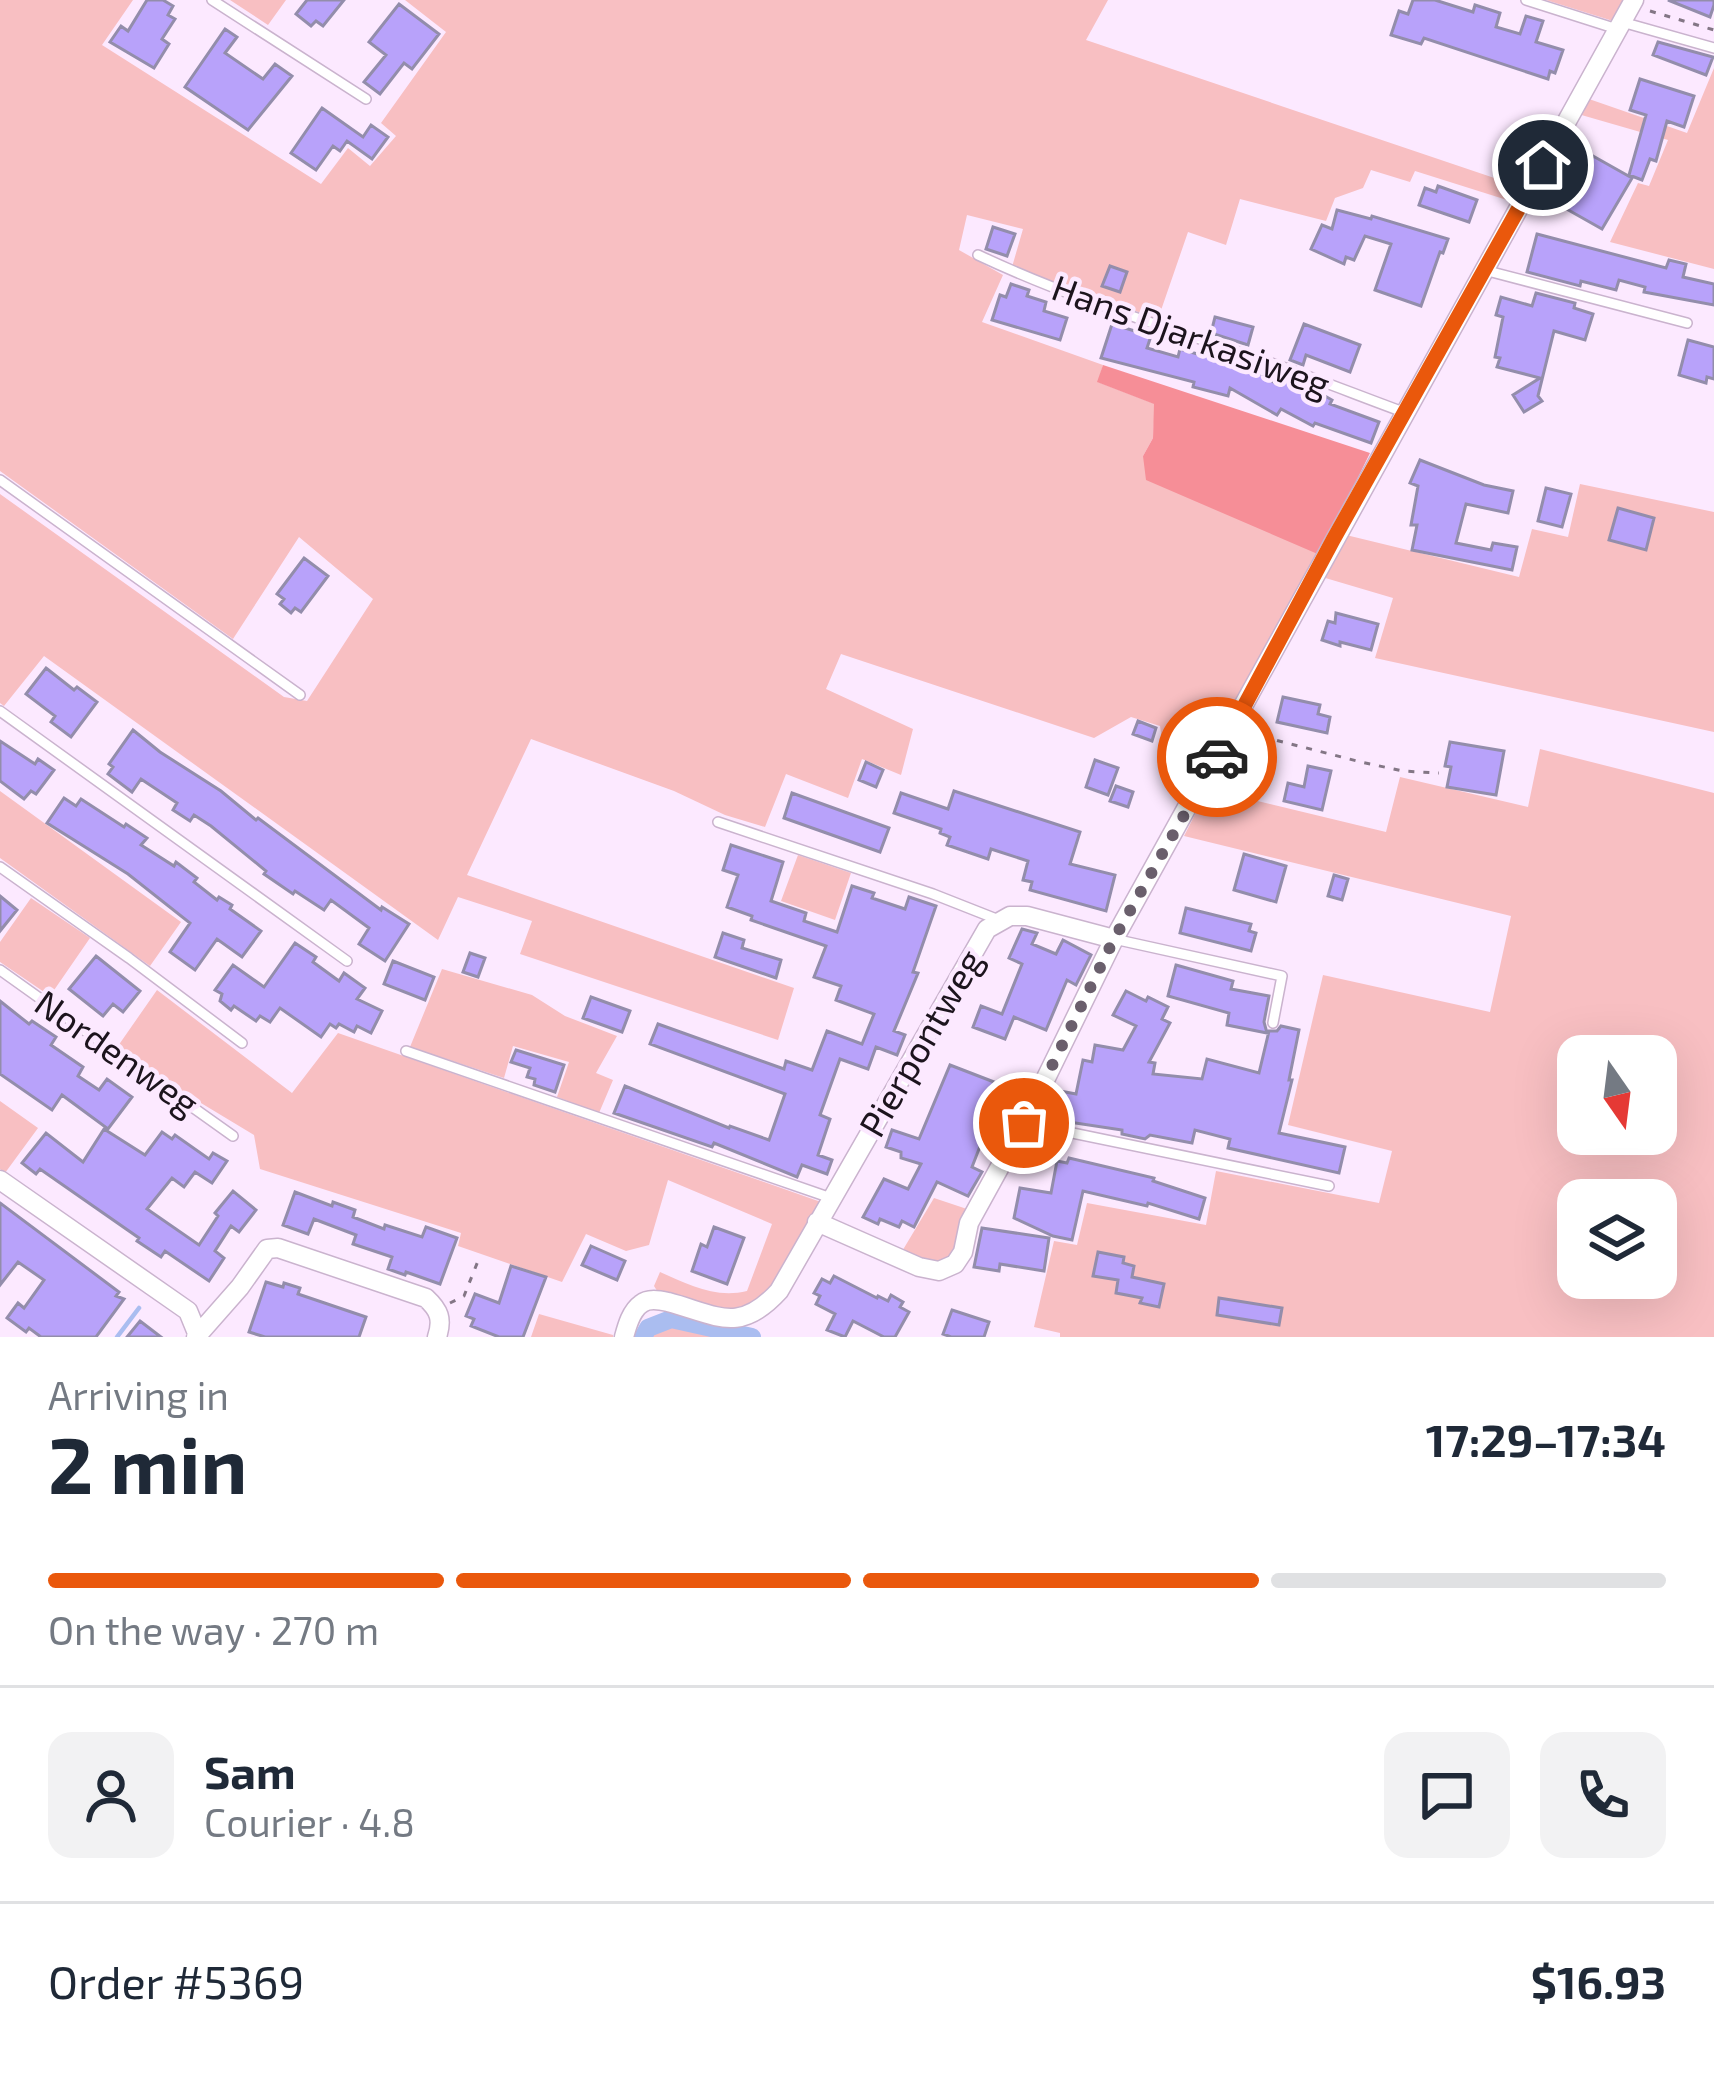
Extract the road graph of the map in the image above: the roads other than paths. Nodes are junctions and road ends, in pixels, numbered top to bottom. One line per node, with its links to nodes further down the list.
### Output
1 (212, 0): 5 (lane)
2 (1526, 0): 3 (lane)
3 (1626, 14): 4 (lane); 7 (street)
4 (1714, 48)
5 (365, 99)
6 (978, 255): 9 (lane, Hans Djarkasiweg)
7 (1484, 270): 8 (lane); 9 (street)
8 (1687, 322)
9 (1406, 413): 16 (street)
10 (0, 480): 11 (lane)
11 (300, 695)
12 (0, 711): 17 (lane)
13 (718, 822): 15 (lane)
14 (0, 867): 20 (lane)
15 (999, 920): 16 (street, Pierpontweg); 26 (street, Pierpontweg)
16 (1114, 939): 19 (lane); 22 (street)
17 (347, 961)
18 (0, 970): 23 (lane, Nordenweg)
19 (1274, 1023)
20 (242, 1043)
21 (406, 1052): 26 (lane)
22 (1024, 1123): 25 (lane); 27 (street)
23 (233, 1136)
24 (0, 1180): 28 (street)
25 (1329, 1186)
26 (831, 1198): 27 (street, Pierpontweg)
27 (818, 1222): 30 (street, Pierpontweg)
28 (196, 1335): 29 (street)
29 (437, 1337)
30 (623, 1337)

